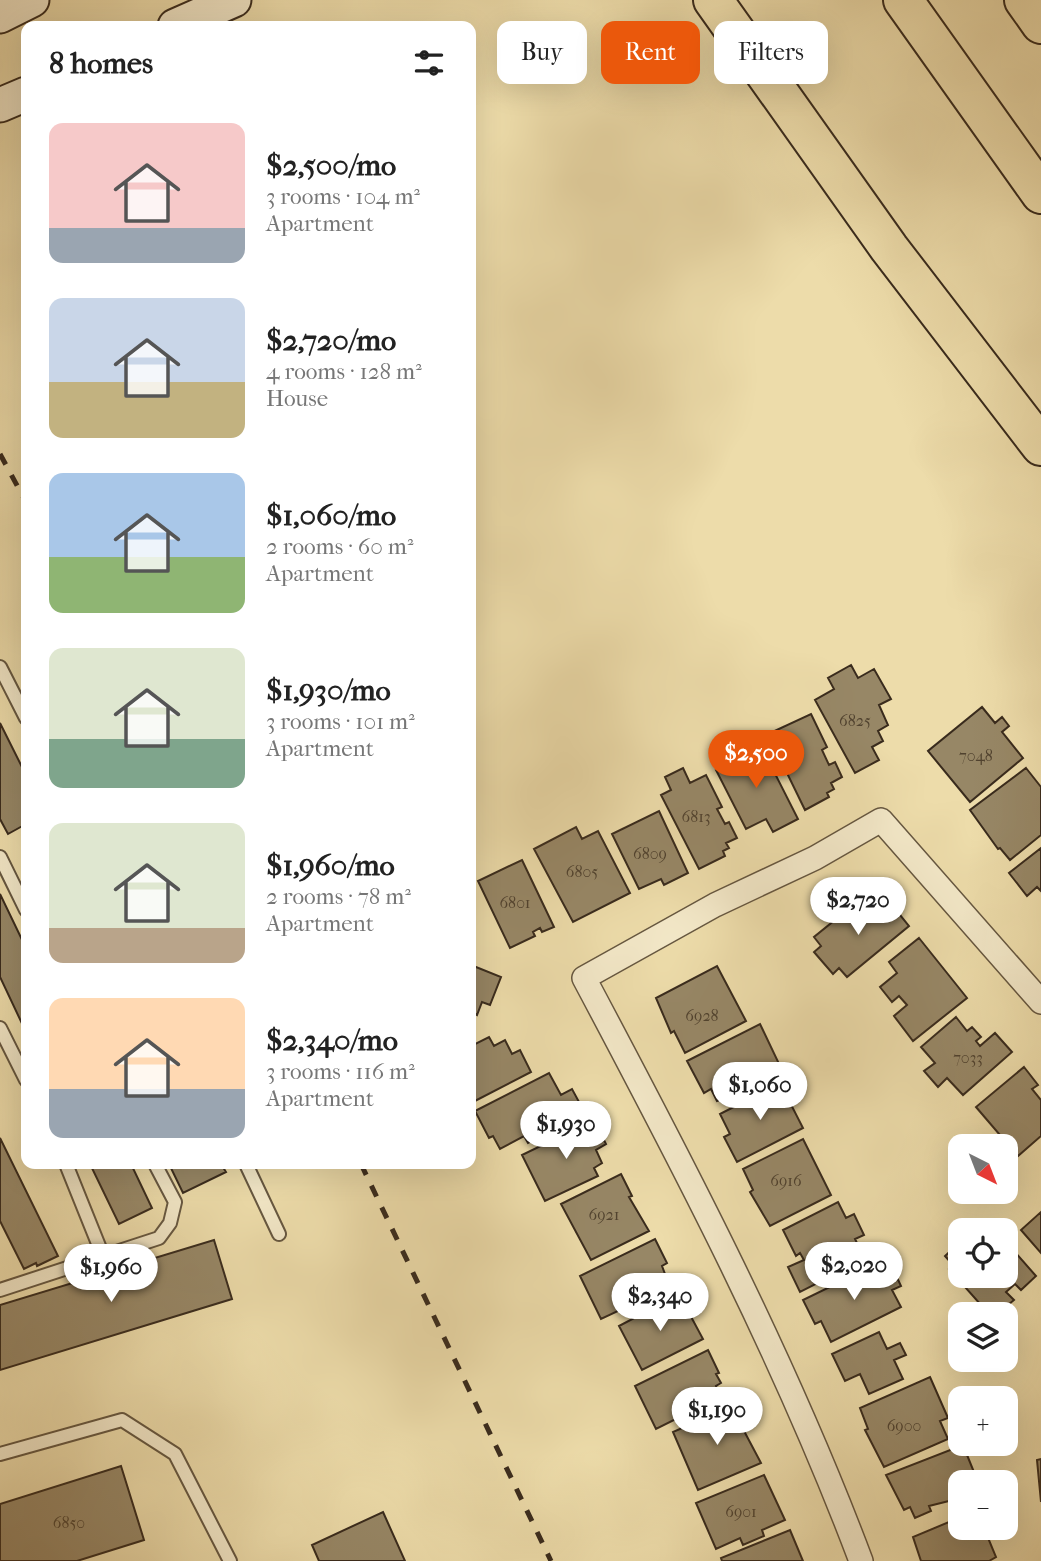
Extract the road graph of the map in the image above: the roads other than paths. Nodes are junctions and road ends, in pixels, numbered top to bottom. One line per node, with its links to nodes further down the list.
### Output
1 (32, 0): 7 (main road)
2 (164, 0): 8 (main road)
3 (233, 0): 9 (main road)
4 (713, 0): 14 (highway)
5 (903, 0): 13 (highway)
6 (1024, 0): 10 (highway)
7 (0, 16)
8 (172, 21)
9 (185, 21)
10 (1041, 24)
11 (21, 96): 12 (main road)
12 (0, 106)
13 (1041, 194)
14 (1041, 446)
15 (0, 667): 16 (lane)
16 (21, 708)
17 (0, 857): 18 (lane)
18 (21, 900)
19 (1041, 1002): 30 (street)
20 (0, 1028): 21 (lane)
21 (21, 1070)
22 (68, 1169): 26 (lane)
23 (158, 1169): 26 (lane)
24 (248, 1169): 25 (lane)
25 (279, 1234)
26 (103, 1256): 27 (lane)
27 (0, 1290)
28 (0, 1454): 29 (lane)
29 (230, 1561)
30 (861, 1561)

